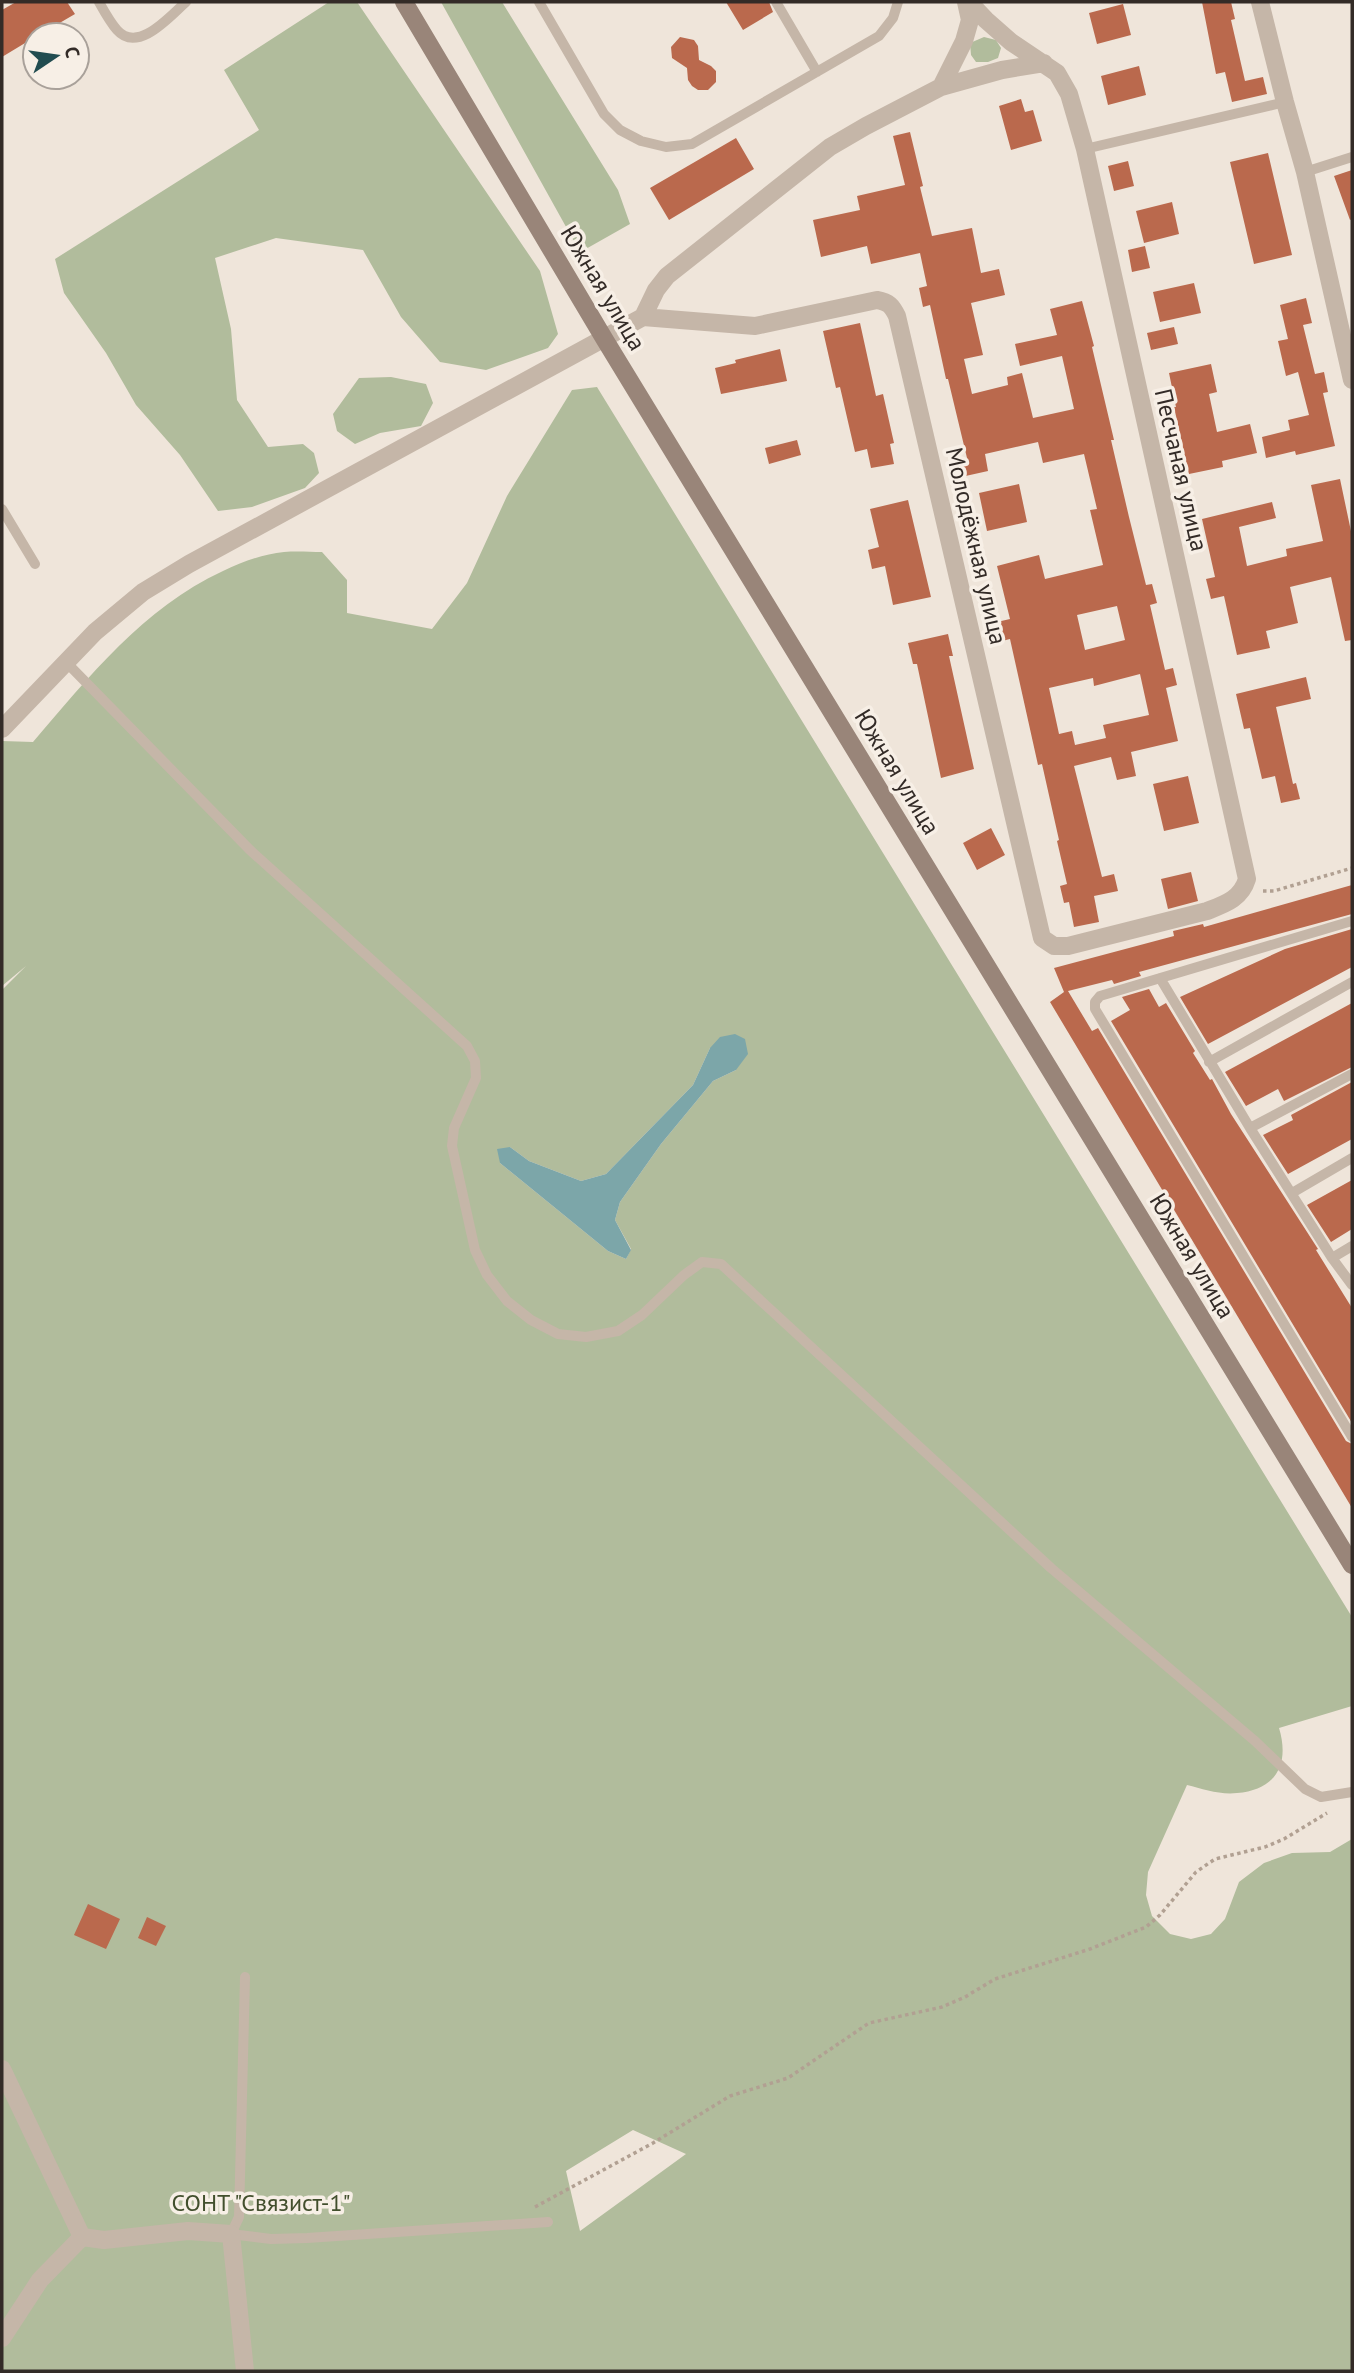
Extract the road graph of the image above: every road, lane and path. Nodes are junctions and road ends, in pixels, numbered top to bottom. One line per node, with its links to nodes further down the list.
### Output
1 (99, 2): 2 (lane)
2 (186, 2)
3 (404, 2): 17 (main road, Южная улица)
4 (540, 2): 10 (lane)
5 (776, 2): 10 (lane)
6 (898, 2): 10 (lane)
7 (967, 2): 9 (street, Песчаная улица); 11 (street)
8 (1260, 2): 12 (street)
9 (1044, 63): 11 (street); 13 (street, Песчаная улица)
10 (817, 72)
11 (941, 87): 16 (street)
12 (1285, 102): 13 (lane); 15 (street)
13 (1085, 149): 24 (street, Песчаная улица)
14 (1352, 157): 15 (lane)
15 (1305, 172): 18 (street)
16 (643, 317): 17 (street); 24 (street, Молодёжная улица)
17 (605, 340): 21 (street); 37 (main road, Южная улица)
18 (1352, 380)
19 (2, 509): 20 (lane)
20 (35, 564)
21 (66, 662): 22 (street); 38 (lane)
22 (2, 729)
23 (1352, 868): 24 (path)
24 (1244, 891)
25 (1352, 921): 26 (lane)
26 (1160, 978): 28 (lane); 36 (lane)
27 (1352, 982): 28 (lane)
28 (1209, 1062): 30 (lane)
29 (1352, 1074): 30 (lane)
30 (1250, 1128): 32 (lane)
31 (1352, 1158): 32 (lane)
32 (1292, 1193): 34 (lane)
33 (1352, 1246): 34 (lane)
34 (1332, 1258): 35 (lane)
35 (1352, 1285)
36 (1352, 1437)
37 (1352, 1566)
38 (1352, 1792)
39 (1332, 1810): 42 (path)
40 (245, 1977): 43 (lane)
41 (2, 2069): 44 (street)
42 (548, 2222): 43 (lane)
43 (231, 2234): 44 (street); 46 (street)
44 (82, 2237): 45 (street)
45 (2, 2338)
46 (245, 2371)

